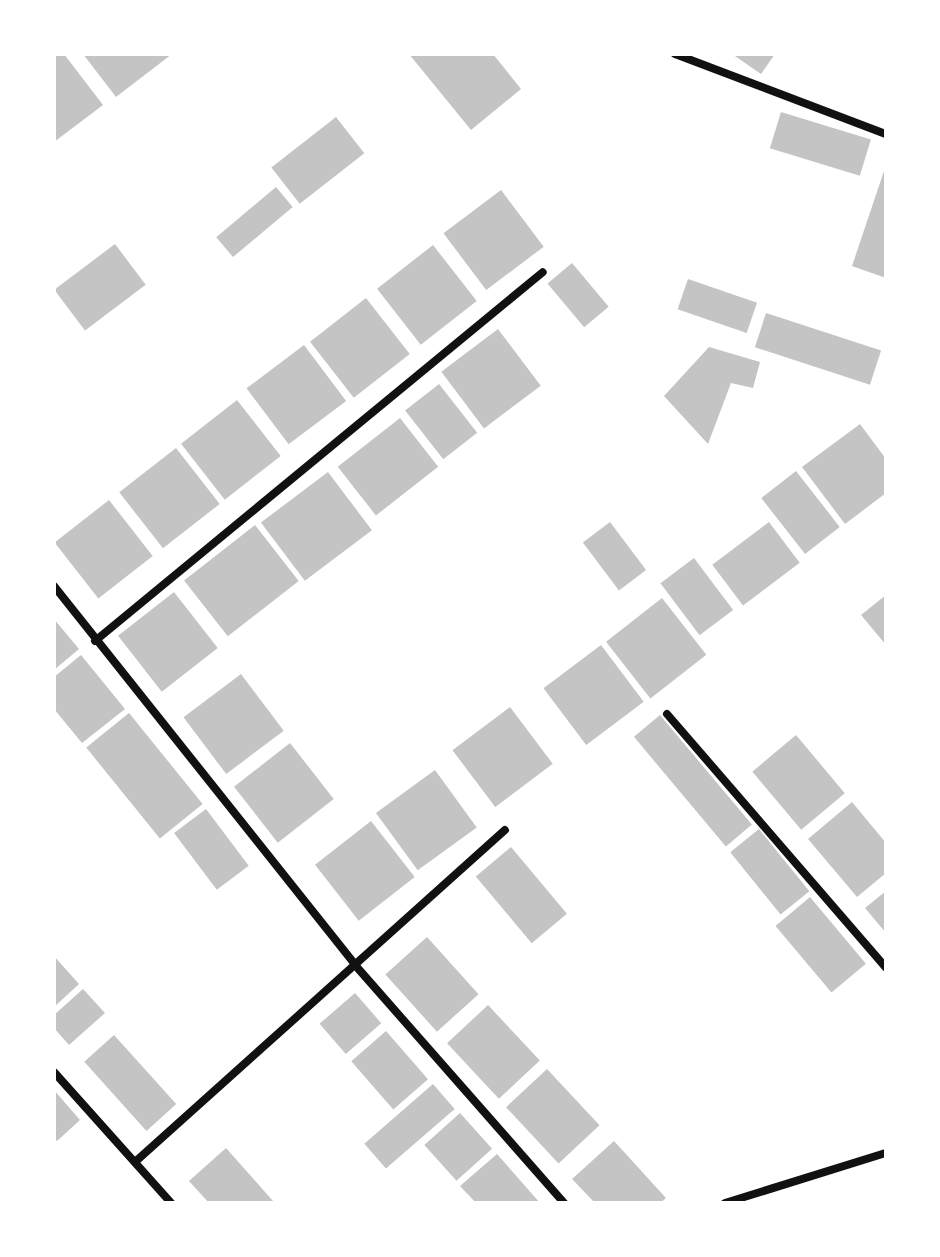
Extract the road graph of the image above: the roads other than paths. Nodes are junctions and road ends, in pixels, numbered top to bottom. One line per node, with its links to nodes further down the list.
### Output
1 (675, 54): 2 (street)
2 (886, 134)
3 (543, 272): 5 (street)
4 (54, 586): 5 (street)
5 (95, 641): 8 (street)
6 (667, 714): 9 (street)
7 (505, 830): 8 (street)
8 (355, 965): 12 (street); 14 (street)
9 (886, 968)
10 (54, 1072): 12 (street)
11 (886, 1153): 15 (street)
12 (135, 1162): 13 (street)
13 (171, 1203)
14 (564, 1203)
15 (725, 1203)

